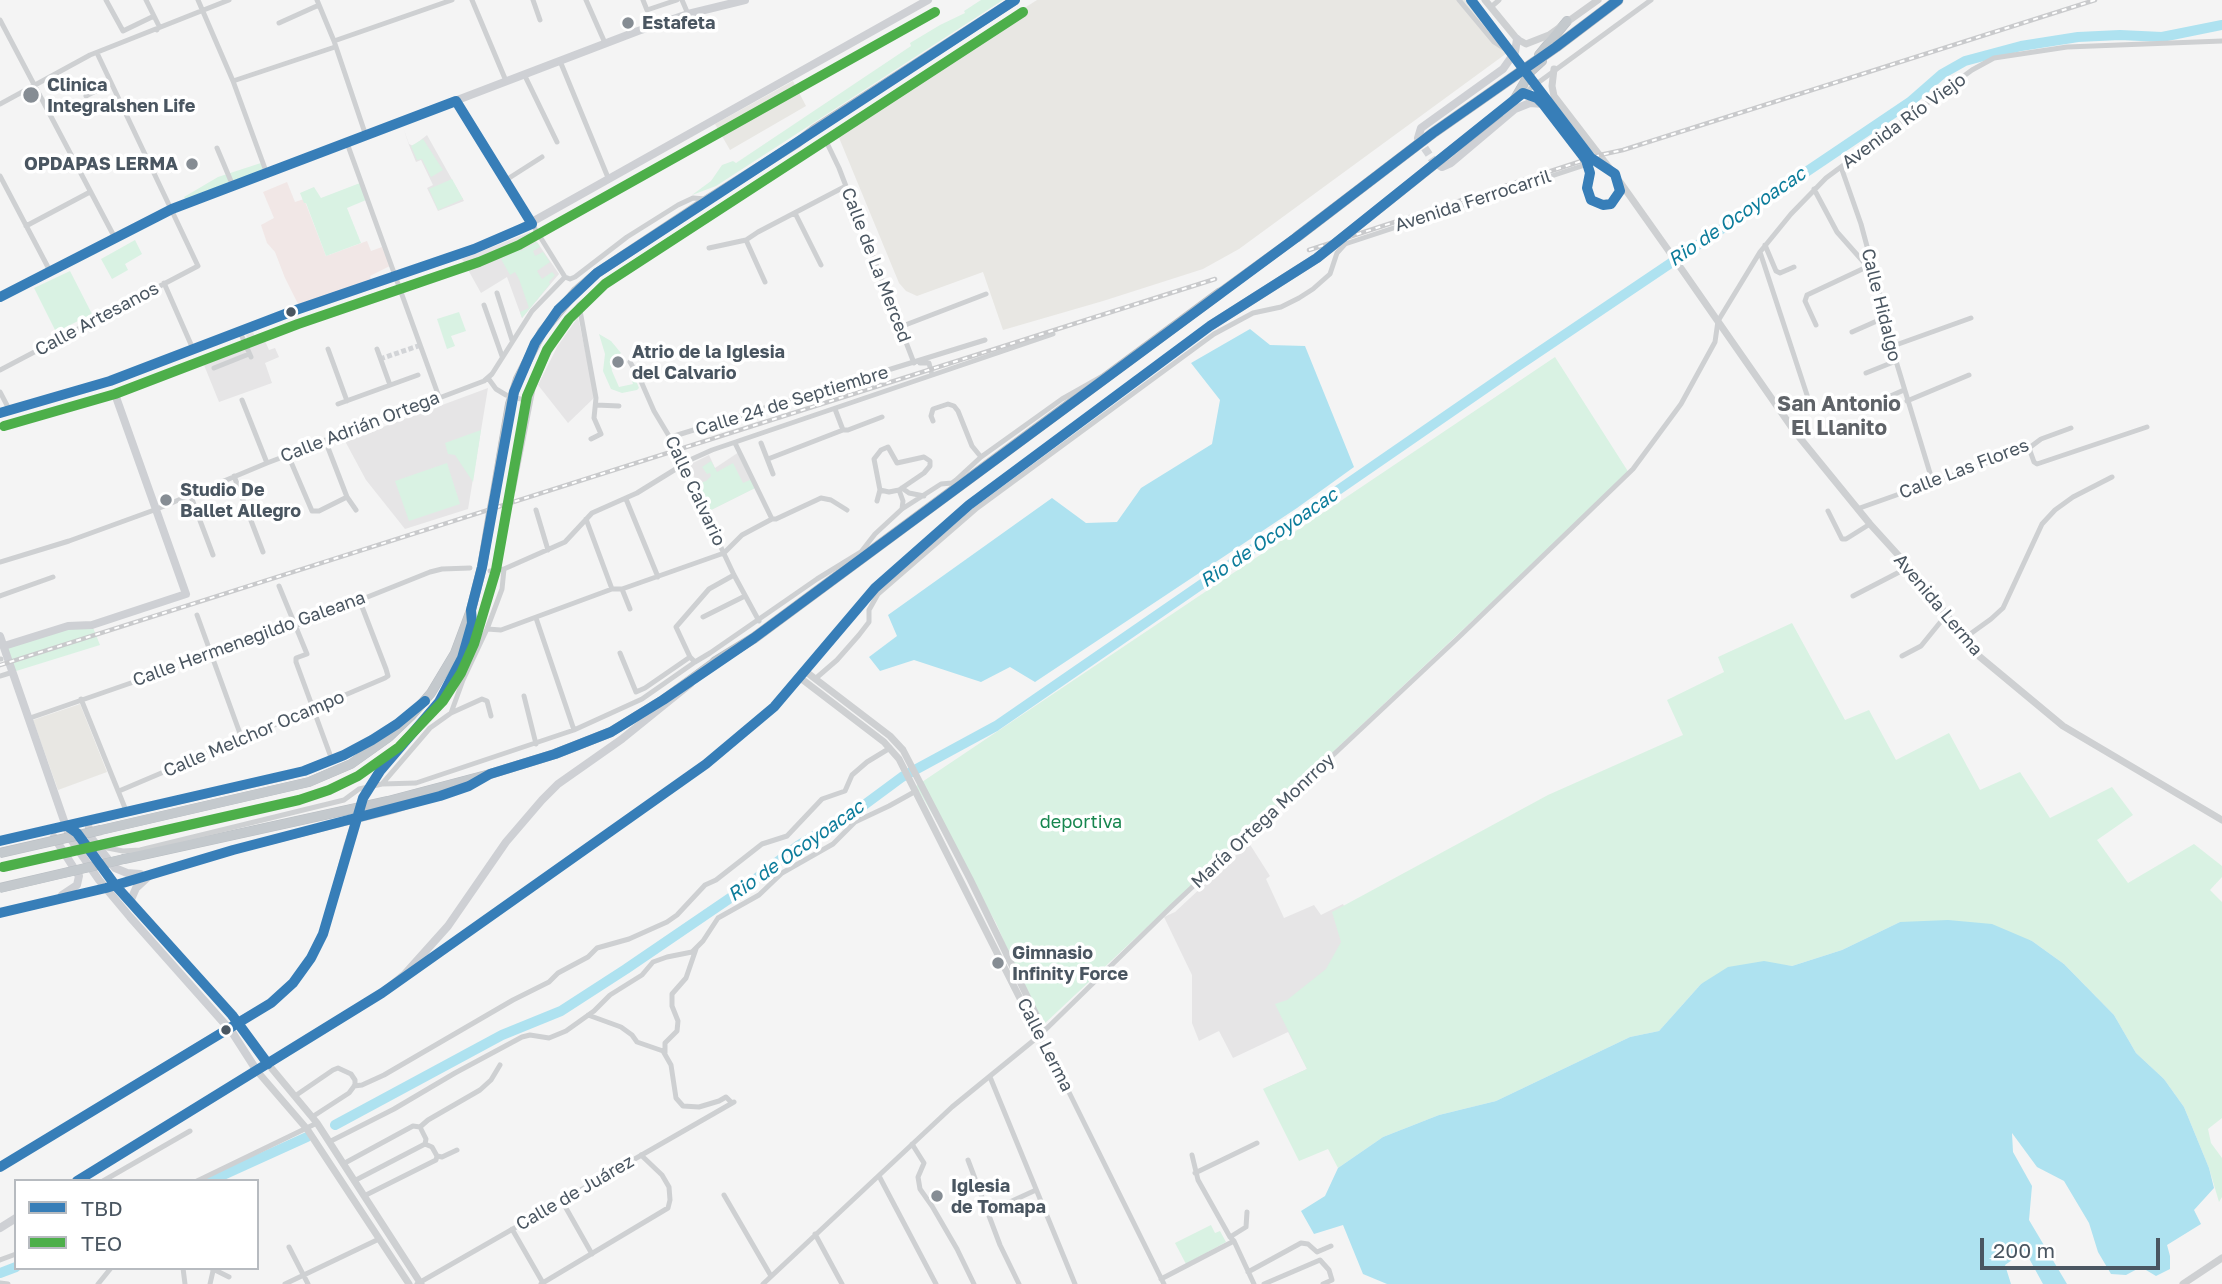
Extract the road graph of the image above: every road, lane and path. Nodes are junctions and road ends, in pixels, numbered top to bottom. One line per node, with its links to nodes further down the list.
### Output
1 (106, 0): 24 (street)
2 (146, 0): 24 (street)
3 (198, 0): 22 (street)
4 (229, 0): 22 (street)
5 (452, 0): 33 (street)
6 (472, 0): 41 (street)
7 (533, 0): 26 (street)
8 (586, 0): 32 (street)
9 (643, 0): 10 (street)
10 (680, 0): 23 (street)
11 (745, 0): 23 (main road)
12 (928, 0): 64 (main road)
13 (1015, 0): 69 (highway)
14 (1459, 0): 31 (street)
15 (1471, 0): 57 (street, bridge)
16 (1499, 0): 21 (street)
17 (1598, 0): 27 (street)
18 (1618, 0): 34 (highway)
19 (1651, 0): 38 (street)
20 (318, 2): 28 (street); 33 (street)
21 (1488, 3): 31 (street)
22 (203, 12): 29 (street); 40 (street)
23 (688, 14): 32 (main road)
24 (154, 16): 29 (street)
25 (0, 20): 43 (street)
26 (540, 20)
27 (1567, 21): 31 (street); 36 (highway)
28 (279, 23)
29 (157, 30): 35 (street)
30 (2222, 41): 58 (street, Avenida Río Viejo)
31 (1517, 42): 51 (main road)
32 (605, 43): 37 (main road)
33 (335, 44): 40 (street); 50 (street)
34 (1556, 47): 36 (highway); 47 (highway)
35 (97, 53): 42 (street); 43 (street)
36 (1536, 59): 76 (highway)
37 (560, 61): 39 (main road); 64 (street)
38 (1555, 69): 44 (street); 59 (street)
39 (524, 74): 41 (main road); 52 (street)
40 (233, 81): 60 (street)
41 (506, 81): 46 (main road)
42 (111, 83): 45 (street); 72 (street)
43 (34, 84): 48 (street); 68 (street)
44 (1523, 93): 47 (highway); 49 (main road)
45 (86, 96)
46 (456, 101): 50 (main road); 63 (street)
47 (1513, 102): 102 (highway, bridge)
48 (0, 104)
49 (1543, 104): 56 (main road); 57 (main road)
50 (366, 136): 53 (main road)
51 (1418, 138)
52 (557, 142)
53 (347, 143): 60 (main road); 88 (street)
54 (217, 148): 65 (street)
55 (542, 157): 63 (street)
56 (1434, 162)
57 (1589, 162): 59 (street); 71 (street); 220 (street, Avenida Ferrocarril)
58 (1841, 167): 67 (street, Avenida Río Viejo); 86 (street, Calle Hidalgo)
59 (1610, 169): 62 (street)
60 (267, 174): 65 (main road)
61 (0, 176): 75 (street)
62 (1617, 178): 70 (street); 71 (street)
63 (506, 180): 74 (street)
64 (610, 180): 74 (main road)
65 (233, 186): 72 (main road)
66 (846, 186): 73 (street); 97 (street, Calle de La Merced); 103 (street, Calle de La Merced)
67 (1814, 189): 79 (street, Avenida Río Viejo); 86 (street)
68 (90, 192): 75 (street); 77 (street)
69 (707, 200): 89 (street); 201 (highway, bridge)
70 (1633, 201): 71 (street); 82 (street)
71 (1611, 204)
72 (172, 209): 77 (main road); 91 (street, Calle Artesanos)
73 (795, 213): 78 (street); 84 (street)
74 (532, 224): 88 (main road); 89 (street)
75 (26, 226): 87 (street)
76 (1297, 237): 93 (highway, bridge)
77 (115, 238): 87 (main road)
78 (746, 240): 80 (street); 90 (street)
79 (1765, 245): 81 (street, Avenida Río Viejo); 85 (street)
80 (709, 248)
81 (1759, 252): 100 (street, Avenida Río Viejo); 132 (street)
82 (1671, 254): 83 (street)
83 (1678, 264): 100 (street, Avenida Lerma)
84 (821, 265)
85 (1794, 267)
86 (1870, 268): 98 (street, Calle Hidalgo); 101 (street)
87 (50, 271): 95 (main road)
88 (396, 275): 104 (main road); 131 (street)
89 (565, 277): 107 (street)
90 (765, 282)
91 (164, 284): 110 (street); 118 (street, Calle Artesanos)
92 (496, 293): 107 (street)
93 (1220, 293): 123 (highway)
94 (986, 294): 103 (street)
95 (0, 297)
96 (484, 304): 113 (street)
97 (579, 305): 137 (street); 165 (street)
98 (1886, 317): 105 (street); 109 (street, Calle Hidalgo)
99 (1971, 318): 109 (street)
100 (1718, 321): 173 (street, Avenida Lerma); 259 (street, María Ortega Monrroy)
101 (1816, 325)
102 (1210, 326): 218 (street)
103 (900, 327): 116 (street, Calle de La Merced)
104 (240, 332): 110 (main road); 117 (street)
105 (1852, 332)
106 (1053, 334): 121 (street)
107 (512, 340): 113 (street)
108 (985, 340): 116 (street, Calle 24 de Septiembre)
109 (1893, 346): 115 (street, Calle Hidalgo)
110 (193, 349): 125 (main road)
111 (328, 349): 134 (street)
112 (377, 349): 126 (street)
113 (502, 356): 124 (street)
114 (630, 362): 150 (street, Calle Calvario)
115 (1896, 362): 119 (street); 127 (street, Calle Hidalgo)
116 (914, 363): 121 (street); 150 (street, Calle 24 de Septiembre)
117 (214, 368)
118 (0, 370)
119 (1866, 373)
120 (418, 375): 126 (street)
121 (932, 375): 139 (street)
122 (1969, 375): 135 (street)
123 (1108, 377): 155 (street); 216 (highway)
124 (486, 379): 129 (street); 131 (street, Calle Adrián Ortega)
125 (110, 381): 130 (street); 140 (main road)
126 (390, 385): 134 (street)
127 (1904, 390): 135 (street, Calle Hidalgo); 141 (street)
128 (0, 392): 140 (street)
129 (506, 395)
130 (116, 397): 171 (main road)
131 (439, 397): 149 (street, Calle Adrián Ortega)
132 (1808, 398)
133 (242, 400): 157 (street)
134 (347, 401): 136 (street)
135 (1908, 401): 162 (street, Calle Hidalgo)
136 (338, 404)
137 (596, 405): 138 (street); 148 (street)
138 (619, 406)
139 (835, 409): 147 (street); 151 (street)
140 (10, 411): 142 (main road)
141 (1888, 411)
142 (0, 413)
143 (882, 417): 147 (street)
144 (933, 421): 155 (street)
145 (2147, 427): 153 (street)
146 (2071, 428): 153 (street, Calle Las Flores)
147 (843, 430): 156 (street)
148 (591, 439)
149 (325, 440): 154 (street, Calle Adrián Ortega); 168 (street)
150 (672, 441): 158 (street, Calle Calvario, bridge)
151 (735, 443): 158 (street); 179 (street)
152 (761, 443): 156 (street)
153 (2029, 447): 162 (street, Calle Las Flores)
154 (288, 454): 157 (street, Calle Adrián Ortega); 168 (street)
155 (981, 457): 167 (street)
156 (768, 459): 159 (street)
157 (267, 463): 160 (street, Calle Adrián Ortega)
158 (683, 466): 169 (street); 183 (street, Calle Calvario)
159 (773, 474)
160 (233, 476): 166 (street, Calle Adrián Ortega); 182 (street)
161 (2112, 477): 210 (street)
162 (1933, 483): 173 (street, Calle Las Flores)
163 (901, 489): 164 (street); 164 (street); 167 (street); 172 (street)
164 (880, 490): 170 (street)
165 (513, 491)
166 (190, 494): 171 (street, Calle Adrián Ortega); 184 (street)
167 (924, 496): 172 (street)
168 (347, 497): 174 (street)
169 (626, 499): 178 (street); 192 (street)
170 (877, 501)
171 (157, 509): 185 (street, Calle Adrián Ortega); 211 (main road)
172 (902, 509): 206 (street)
173 (1857, 509): 180 (street, Avenida Lerma)
174 (356, 510)
175 (536, 510): 181 (street)
176 (847, 510): 179 (street)
177 (1828, 511): 180 (street)
178 (586, 519): 181 (street); 194 (street)
179 (772, 519): 183 (street)
180 (1870, 524): 186 (street, Avenida Lerma)
181 (548, 550): 188 (street)
182 (263, 552)
183 (724, 553): 190 (street, Calle Calvario); 192 (street)
184 (213, 555)
185 (0, 562)
186 (1909, 567): 198 (street); 202 (street, Avenida Lerma)
187 (470, 568): 199 (street, Calle Hermenegildo Galeana)
188 (504, 569): 189 (street); 208 (street)
189 (490, 570)
190 (734, 575): 197 (street, Calle Calvario); 215 (street)
191 (53, 576): 196 (street)
192 (658, 577): 195 (street)
193 (279, 586): 207 (street)
194 (612, 589): 195 (street); 205 (street)
195 (622, 589): 200 (street)
196 (0, 596)
197 (745, 596): 204 (street); 206 (street, Calle Calvario)
198 (1853, 596)
199 (359, 599): 207 (street, Calle Hermenegildo Galeana); 224 (street, Calle Melchor Ocampo)
200 (630, 609)
201 (471, 610): 223 (highway); 281 (main road, bridge)
202 (1947, 614): 210 (street, Avenida Lerma); 214 (street)
203 (197, 615): 213 (street)
204 (703, 617)
205 (536, 618): 208 (street); 230 (street)
206 (760, 621): 215 (street)
207 (295, 626): 213 (street, Calle Hermenegildo Galeana); 224 (street)
208 (487, 629): 226 (street)
209 (0, 636): 211 (main road)
210 (1966, 637): 229 (street, Avenida Lerma)
211 (4, 646): 217 (main road)
212 (620, 653): 215 (street)
213 (211, 656): 222 (street, Calle Hermenegildo Galeana); 231 (street)
214 (1902, 656)
215 (692, 659): 230 (street)
216 (715, 662): 236 (highway); 257 (main road)
217 (13, 672): 219 (street); 228 (main road)
218 (802, 674): 220 (street); 233 (street); 257 (street)
219 (0, 676)
220 (815, 679): 235 (street)
221 (524, 696): 232 (street)
222 (81, 699): 228 (street, Calle Hermenegildo Galeana); 240 (street)
223 (422, 705): 234 (main road); 248 (highway, bridge)
224 (312, 709): 231 (street, Calle Melchor Ocampo); 234 (street)
225 (2062, 711): 229 (street)
226 (451, 713): 227 (street); 238 (street)
227 (491, 716)
228 (30, 718): 244 (main road)
229 (2056, 720): 243 (street, Avenida Lerma)
230 (574, 730): 232 (street)
231 (242, 739): 240 (street, Calle Melchor Ocampo)
232 (536, 744): 238 (street)
233 (890, 748): 235 (street); 265 (street)
234 (332, 760): 241 (main road)
235 (909, 768): 237 (street, Calle Lerma)
236 (490, 774): 249 (main road); 252 (highway, bridge)
237 (913, 776): 239 (street, Calle Lerma); 250 (street, Calle Lerma)
238 (382, 784): 247 (street)
239 (916, 790): 250 (street, Calle Lerma); 256 (street)
240 (119, 791): 241 (street)
241 (127, 813): 242 (main road)
242 (94, 820): 244 (main road); 247 (main road)
243 (2222, 820)
244 (67, 826): 245 (main road); 251 (main road)
245 (41, 832): 246 (main road); 253 (main road)
246 (0, 841)
247 (97, 846): 249 (main road)
248 (0, 853)
249 (151, 874): 251 (main road); 254 (main road)
250 (966, 881): 259 (street, Calle Lerma)
251 (110, 887): 253 (main road); 254 (main road); 263 (main road)
252 (0, 888)
253 (54, 900): 255 (main road)
254 (130, 902): 261 (main road)
255 (0, 913)
256 (695, 949): 258 (street); 260 (street)
257 (405, 974): 261 (main road)
258 (588, 1015): 260 (street); 271 (street)
259 (1041, 1032): 264 (street, María Ortega Monrroy); 308 (street, Calle Lerma)
260 (665, 1053): 276 (street, Calle de Juárez)
261 (268, 1064): 263 (main road); 266 (street)
262 (500, 1065): 268 (street)
263 (257, 1071): 269 (street); 284 (main road)
264 (990, 1077): 274 (street, María Ortega Monrroy); 288 (street)
265 (354, 1086): 266 (street); 267 (street)
266 (295, 1096): 267 (street)
267 (314, 1120): 269 (street); 271 (street)
268 (419, 1127): 273 (street); 280 (street)
269 (307, 1129): 286 (street); 296 (street)
270 (190, 1131): 285 (street)
271 (329, 1142): 280 (street)
272 (1257, 1143): 282 (street)
273 (425, 1144): 278 (street); 287 (street)
274 (912, 1144): 283 (street, María Ortega Monrroy); 321 (street)
275 (457, 1150): 278 (street)
276 (641, 1155): 291 (street, Calle de Juárez); 299 (street)
277 (1192, 1155): 282 (street)
278 (437, 1156): 290 (street)
279 (968, 1160): 292 (street)
280 (343, 1164): 287 (street)
281 (0, 1167)
282 (1195, 1173): 297 (street)
283 (879, 1176): 295 (street, María Ortega Monrroy); 320 (street)
284 (80, 1179)
285 (106, 1179)
286 (201, 1179)
287 (354, 1181): 290 (street)
288 (1036, 1190): 292 (street); 323 (street)
289 (724, 1195): 305 (street)
290 (364, 1196): 310 (street)
291 (562, 1201): 294 (street, Calle de Juárez); 299 (street)
292 (988, 1212): 322 (street)
293 (1247, 1212): 297 (street)
294 (512, 1229): 310 (street, Calle de Juárez); 311 (street)
295 (816, 1234): 305 (street, María Ortega Monrroy); 319 (street)
296 (379, 1239): 304 (street); 317 (street)
297 (1232, 1239): 303 (street); 308 (street)
298 (289, 1247): 304 (street)
299 (592, 1254): 311 (street)
300 (2222, 1258): 327 (street)
301 (1322, 1261): 303 (street); 325 (street); 326 (street)
302 (212, 1270): 306 (street); 314 (street)
303 (1248, 1272): 324 (street)
304 (303, 1275): 315 (street); 316 (street)
305 (771, 1276): 318 (street, María Ortega Monrroy)
306 (229, 1277)
307 (105, 1281): 313 (street)
308 (1163, 1281)
309 (0, 1283): 312 (street)
310 (419, 1283)
311 (542, 1283)
312 (8, 1284)
313 (98, 1284)
314 (210, 1284)
315 (285, 1284)
316 (308, 1284)
317 (409, 1284)
318 (763, 1284)
319 (842, 1284)
320 (936, 1284)
321 (974, 1284)
322 (1017, 1284)
323 (1075, 1284)
324 (1254, 1284)
325 (1264, 1284)
326 (1322, 1284)
327 (2183, 1284)

